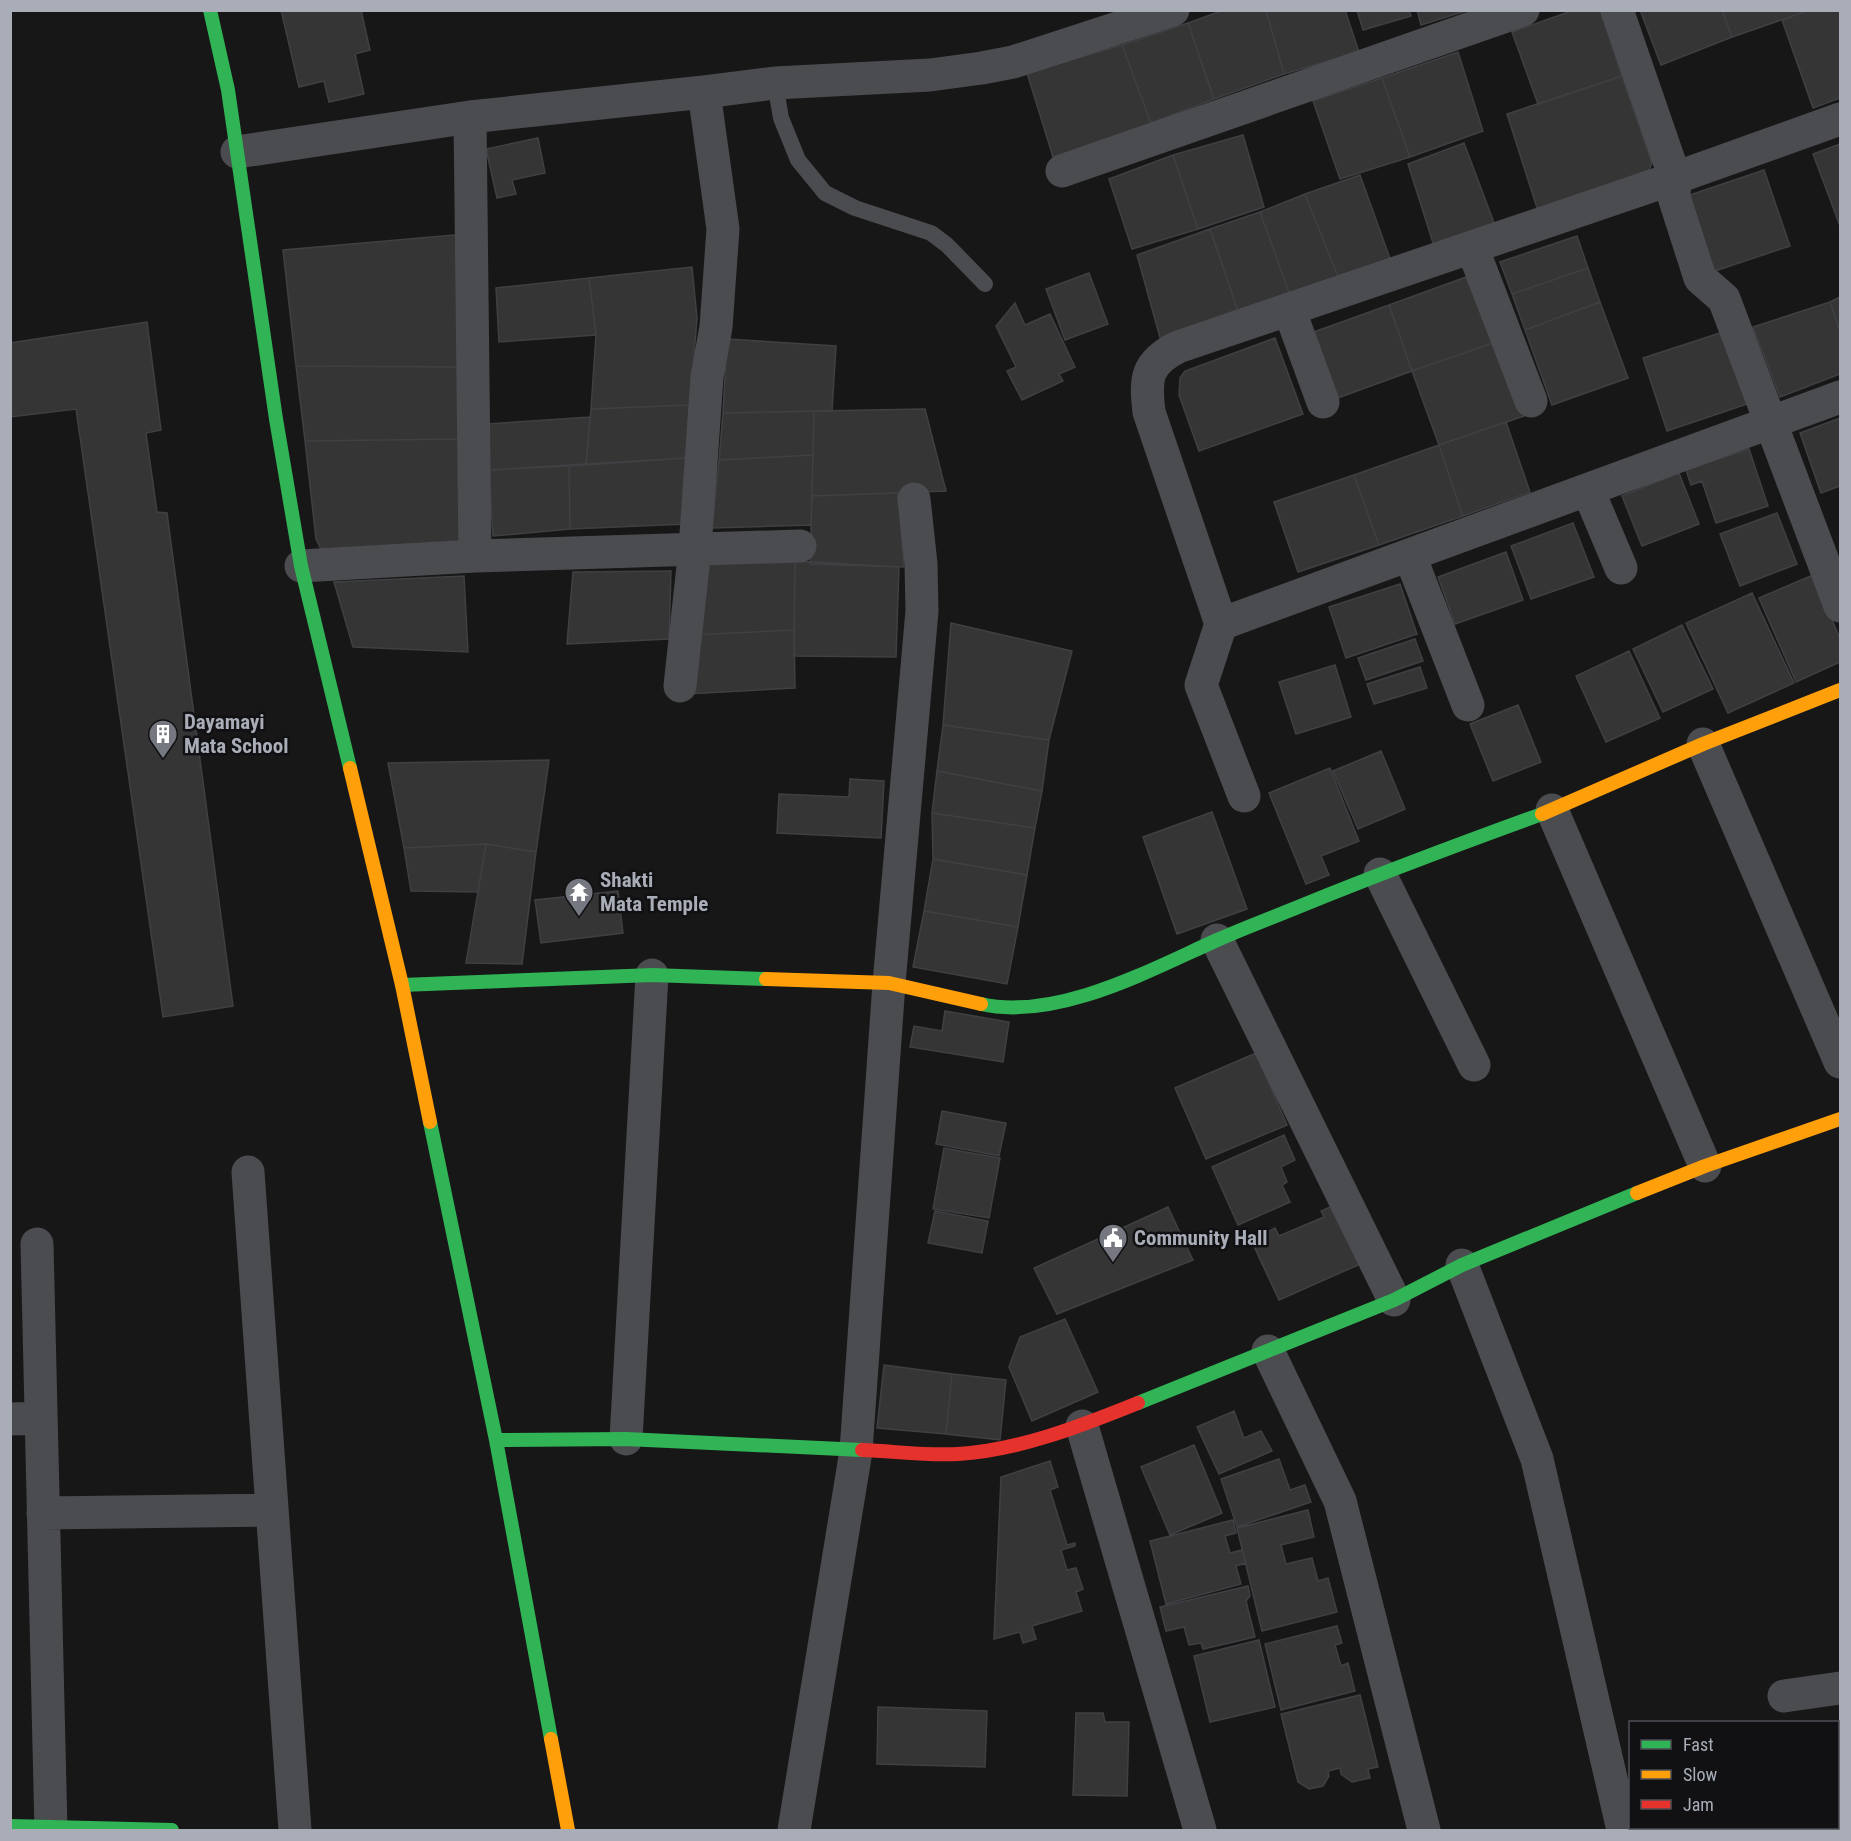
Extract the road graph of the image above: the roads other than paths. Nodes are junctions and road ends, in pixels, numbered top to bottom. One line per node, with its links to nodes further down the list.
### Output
1 (210, 10): 9 (street)
2 (1173, 10): 5 (street)
3 (1523, 10): 10 (street)
4 (1617, 10): 11 (street)
5 (775, 83): 6 (street); 13 (lane)
6 (704, 92): 7 (street); 22 (street)
7 (470, 117): 9 (street); 24 (street)
8 (1840, 119): 11 (street)
9 (237, 152): 25 (street)
10 (1062, 171)
11 (1675, 178): 12 (street); 18 (street)
12 (1472, 247): 14 (street); 16 (street)
13 (985, 284)
14 (1289, 309): 17 (street); 28 (street)
15 (1840, 397): 18 (street)
16 (1531, 401)
17 (1323, 402)
18 (1772, 423): 19 (street); 27 (street)
19 (1588, 490): 23 (street); 26 (street)
20 (914, 499): 38 (street)
21 (800, 546): 22 (street)
22 (695, 548): 24 (street); 29 (street)
23 (1410, 555): 28 (street); 31 (street)
24 (475, 556): 25 (street)
25 (301, 566): 39 (street)
26 (1621, 568)
27 (1840, 606)
28 (1221, 624): 33 (street)
29 (680, 686)
30 (1840, 690): 32 (street)
31 (1468, 705)
32 (1703, 744): 34 (street); 40 (street)
33 (1244, 796)
34 (1552, 810): 35 (street); 43 (street)
35 (1380, 874): 36 (street); 41 (street)
36 (1217, 940): 38 (street); 47 (street)
37 (652, 975): 38 (street); 39 (street); 51 (street)
38 (889, 983): 53 (street)
39 (402, 985): 52 (street)
40 (1840, 1062)
41 (1474, 1065)
42 (1840, 1122): 43 (street)
43 (1705, 1166): 46 (street)
44 (248, 1172): 54 (street)
45 (37, 1244): 49 (street)
46 (1462, 1265): 47 (street); 66 (street)
47 (1394, 1300): 48 (street)
48 (1268, 1351): 50 (street); 65 (street)
49 (26, 1418): 55 (street)
50 (1082, 1426): 53 (street); 64 (street)
51 (626, 1439): 52 (street); 53 (street)
52 (496, 1440): 62 (street)
53 (856, 1451): 63 (street)
54 (272, 1510): 55 (street); 61 (street)
55 (43, 1513): 59 (street)
56 (1840, 1688): 57 (street)
57 (1784, 1696)
58 (10, 1826): 59 (street)
59 (51, 1829): 60 (street)
60 (172, 1830)
61 (295, 1830)
62 (568, 1830)
63 (794, 1830)
64 (1200, 1830)
65 (1424, 1830)
66 (1623, 1830)

